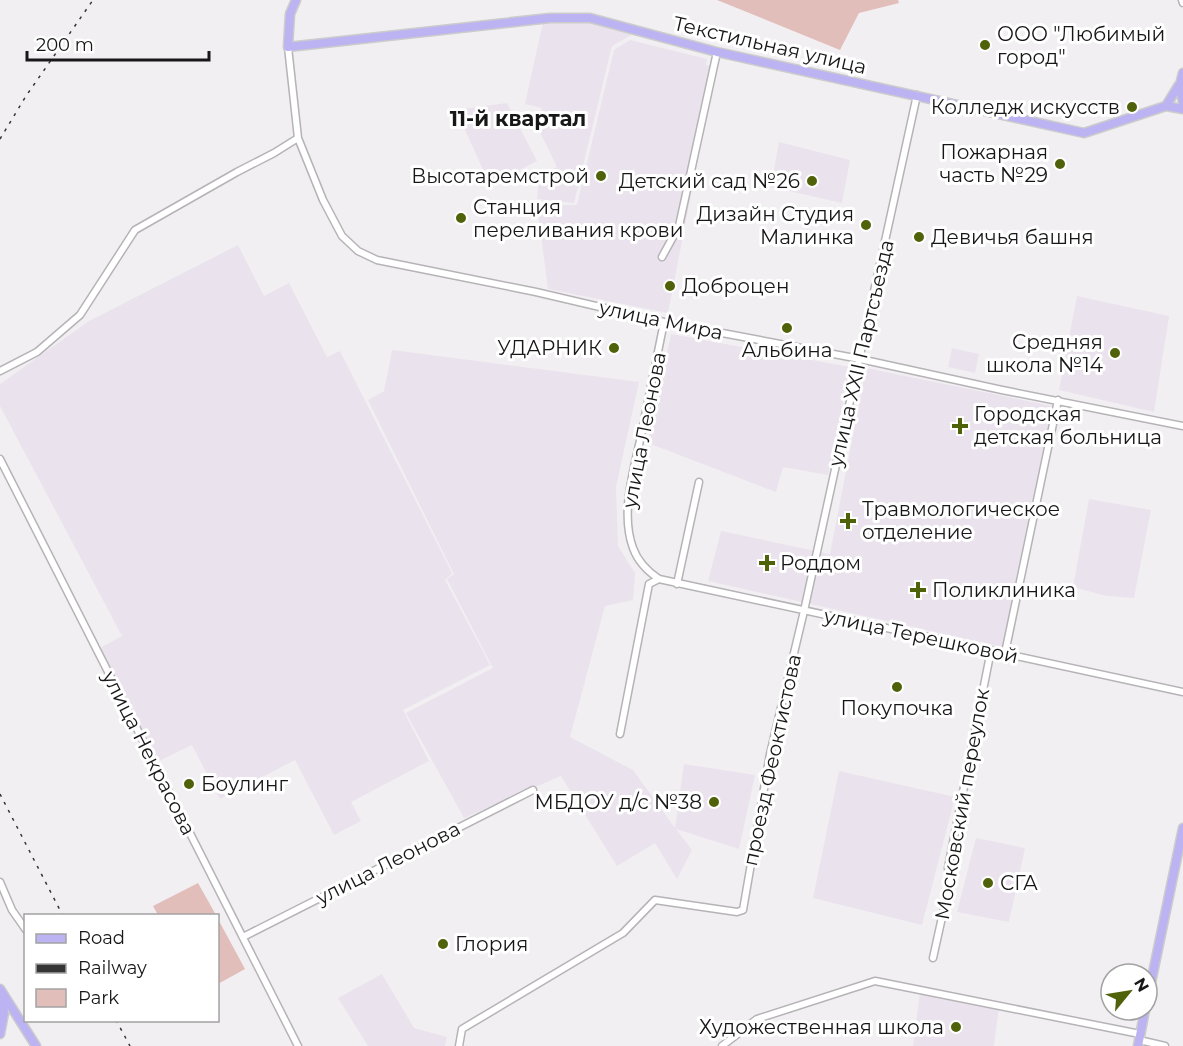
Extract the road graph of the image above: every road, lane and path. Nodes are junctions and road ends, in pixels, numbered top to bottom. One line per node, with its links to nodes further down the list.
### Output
1 (296, 0): 2 (main road)
2 (288, 47): 3 (main road, Текстильная улица); 10 (street, улица Мира)
3 (717, 52): 6 (main road, Текстильная улица); 11 (street)
4 (1183, 73): 5 (main road)
5 (1179, 85): 7 (main road); 8 (main road)
6 (917, 95): 8 (main road, Текстильная улица); 13 (street, улица XXII Партсъезда)
7 (1183, 102)
8 (1166, 106): 9 (main road, Текстильная улица)
9 (1183, 109)
10 (298, 138): 12 (street, улица Мира); 14 (street)
11 (662, 257)
12 (664, 322): 13 (street, улица Мира); 19 (street, улица Леонова)
13 (860, 360): 15 (street, улица Мира); 21 (street, улица XXII Партсъезда)
14 (0, 371)
15 (1058, 400): 16 (street, улица Мира); 23 (street)
16 (1183, 426)
17 (0, 459): 30 (street, улица Некрасова)
18 (699, 482): 20 (street)
19 (658, 579): 20 (street, улица Терешковой); 25 (street)
20 (677, 584): 21 (street, улица Терешковой)
21 (804, 611): 22 (street, улица Терешковой); 39 (street, проезд Феоктистова)
22 (991, 650): 23 (street, улица Терешковой); 31 (street, Московский переулок)
23 (1005, 653): 24 (street, улица Терешковой)
24 (1183, 692)
25 (620, 734)
26 (533, 790): 30 (street, улица Леонова)
27 (1183, 828): 32 (main road)
28 (0, 882): 29 (street)
29 (24, 927)
30 (243, 936): 38 (street, улица Некрасова)
31 (933, 958)
32 (1155, 962)
33 (1, 990): 35 (main road); 37 (main road)
34 (1143, 1022): 36 (main road)
35 (0, 1034)
36 (1139, 1040): 40 (street); 41 (street)
37 (36, 1046)
38 (298, 1046)
39 (459, 1046)
40 (722, 1046)
41 (1166, 1046)

